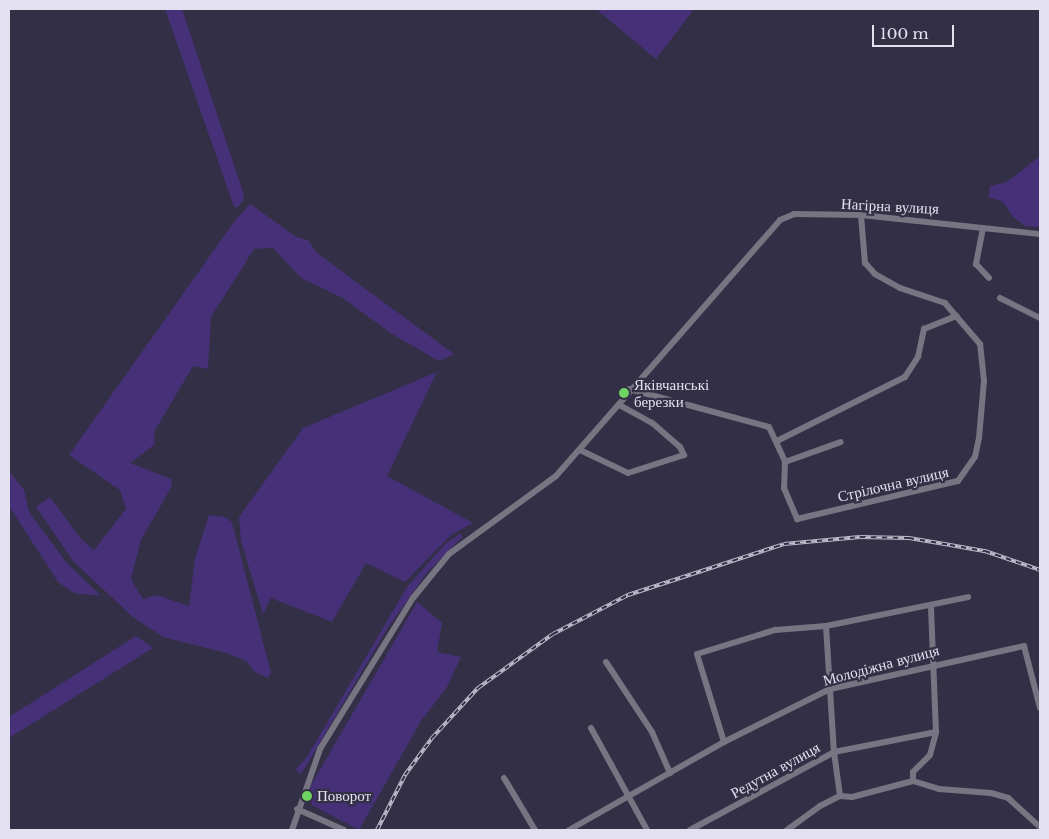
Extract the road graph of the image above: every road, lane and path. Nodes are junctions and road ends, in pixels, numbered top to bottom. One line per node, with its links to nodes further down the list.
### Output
1 (861, 215): 2 (street, Нагірна вулиця); 6 (street, Стрілочна вулиця); 8 (street, Нагірна вулиця)
2 (984, 228): 3 (street, Нагірна вулиця); 4 (street)
3 (1040, 234)
4 (989, 278)
5 (1000, 298): 7 (street)
6 (956, 316): 10 (street); 13 (street, Стрілочна вулиця)
7 (1040, 318)
8 (629, 389): 9 (street); 10 (street)
9 (619, 406): 12 (street); 12 (street)
10 (777, 441): 13 (street)
11 (841, 442): 13 (street)
12 (580, 450): 30 (street)
13 (785, 462)
14 (968, 597): 15 (street)
15 (931, 605): 16 (street); 18 (street)
16 (826, 626): 19 (street); 23 (street)
17 (606, 662): 25 (street)
18 (934, 664): 19 (street, Молодіжна вулиця); 20 (street, Молодіжна вулиця); 22 (street)
19 (830, 689): 23 (street, Молодіжна вулиця); 24 (street)
20 (1040, 708)
21 (591, 728): 29 (street)
22 (936, 732): 24 (street, Редутна вулиця); 27 (street)
23 (724, 742): 25 (street, Молодіжна вулиця)
24 (834, 752): 28 (street); 37 (street, Редутна вулиця)
25 (670, 773): 29 (street, Молодіжна вулиця)
26 (504, 778): 34 (street)
27 (913, 781): 28 (street); 31 (street)
28 (840, 796): 38 (street)
29 (628, 798): 35 (street, Молодіжна вулиця); 36 (street)
30 (297, 809): 32 (street); 33 (street)
31 (1040, 827)
32 (292, 830)
33 (344, 830)
34 (535, 830)
35 (569, 830)
36 (647, 830)
37 (690, 830)
38 (787, 830)

